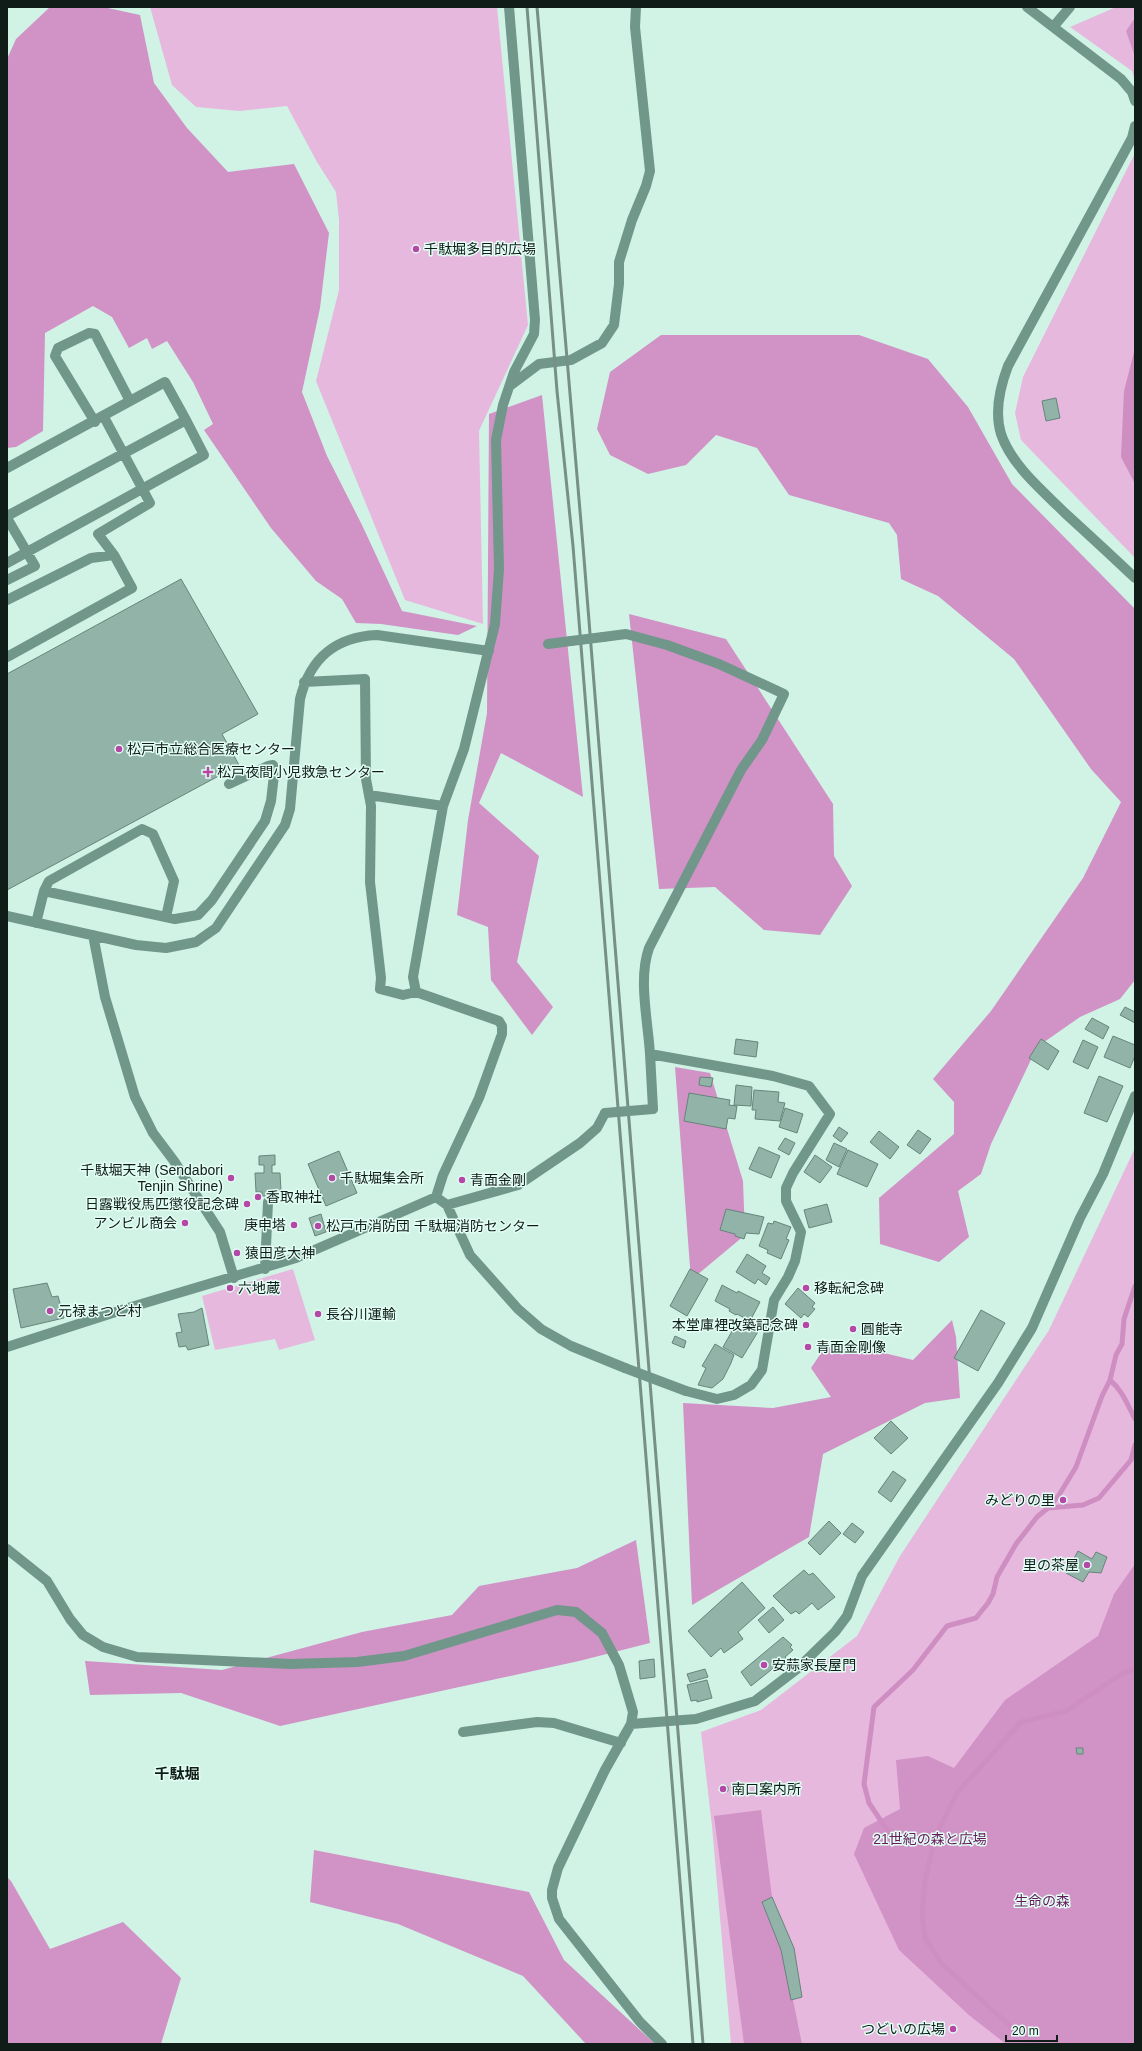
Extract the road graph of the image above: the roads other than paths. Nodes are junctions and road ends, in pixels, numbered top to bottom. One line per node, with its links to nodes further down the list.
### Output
1 (509, 7): 8 (street)
2 (636, 7): 8 (street)
3 (1027, 7): 5 (street)
4 (1070, 7): 5 (street)
5 (1054, 26): 6 (street)
6 (1135, 101)
7 (1135, 126): 20 (street)
8 (511, 385): 24 (street)
9 (130, 401): 10 (street); 11 (street); 12 (street)
10 (104, 417): 12 (street); 13 (street)
11 (186, 420): 13 (street); 15 (street)
12 (94, 422): 14 (street)
13 (123, 453): 15 (street); 16 (street)
14 (7, 468)
15 (142, 490): 17 (street); 18 (street)
16 (7, 517): 17 (street)
17 (27, 553): 19 (street); 21 (street)
18 (114, 555): 22 (street); 25 (street)
19 (7, 563)
20 (1135, 578)
21 (7, 580)
22 (7, 600)
23 (548, 644): 36 (street, bridge)
24 (489, 651): 26 (street); 29 (street)
25 (7, 657)
26 (304, 682): 28 (street); 34 (street)
27 (229, 784): 32 (street)
28 (369, 795): 29 (street); 35 (street)
29 (443, 806): 35 (street)
30 (44, 891): 32 (street); 32 (street); 33 (street)
31 (7, 916): 33 (street)
32 (166, 917)
33 (36, 923): 34 (street)
34 (93, 935): 42 (street)
35 (416, 992): 38 (street)
36 (650, 1054): 40 (street, bridge); 40 (street, bridge)
37 (1135, 1096): 45 (street)
38 (436, 1197): 40 (street); 41 (street)
39 (268, 1202): 41 (street)
40 (447, 1205)
41 (265, 1269): 42 (street)
42 (234, 1278): 43 (street)
43 (7, 1347)
44 (7, 1548): 45 (street)
45 (631, 1724): 47 (street)
46 (462, 1732): 47 (street)
47 (621, 1743): 48 (street)
48 (662, 2044)

